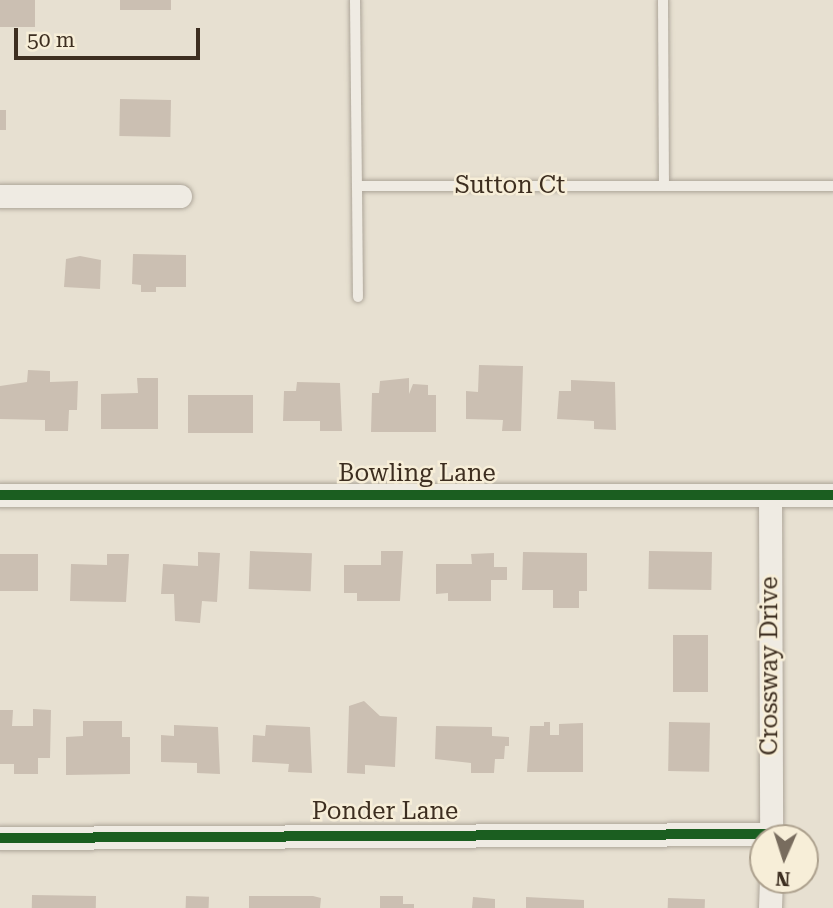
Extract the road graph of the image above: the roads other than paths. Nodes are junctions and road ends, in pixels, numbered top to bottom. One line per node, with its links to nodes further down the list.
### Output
1 (355, 0): 3 (lane)
2 (663, 0): 4 (lane)
3 (357, 186): 4 (lane, Sutton Ct); 8 (lane)
4 (664, 186): 5 (lane, Sutton Ct)
5 (833, 186)
6 (0, 196): 7 (street)
7 (180, 196)
8 (358, 297)
9 (0, 495): 10 (street, Bowling Lane)
10 (770, 495): 11 (street, Bowling Lane); 12 (street, Crossway Drive)
11 (833, 495)
12 (771, 824)
13 (749, 836): 14 (street, Ponder Lane)
14 (0, 838)

